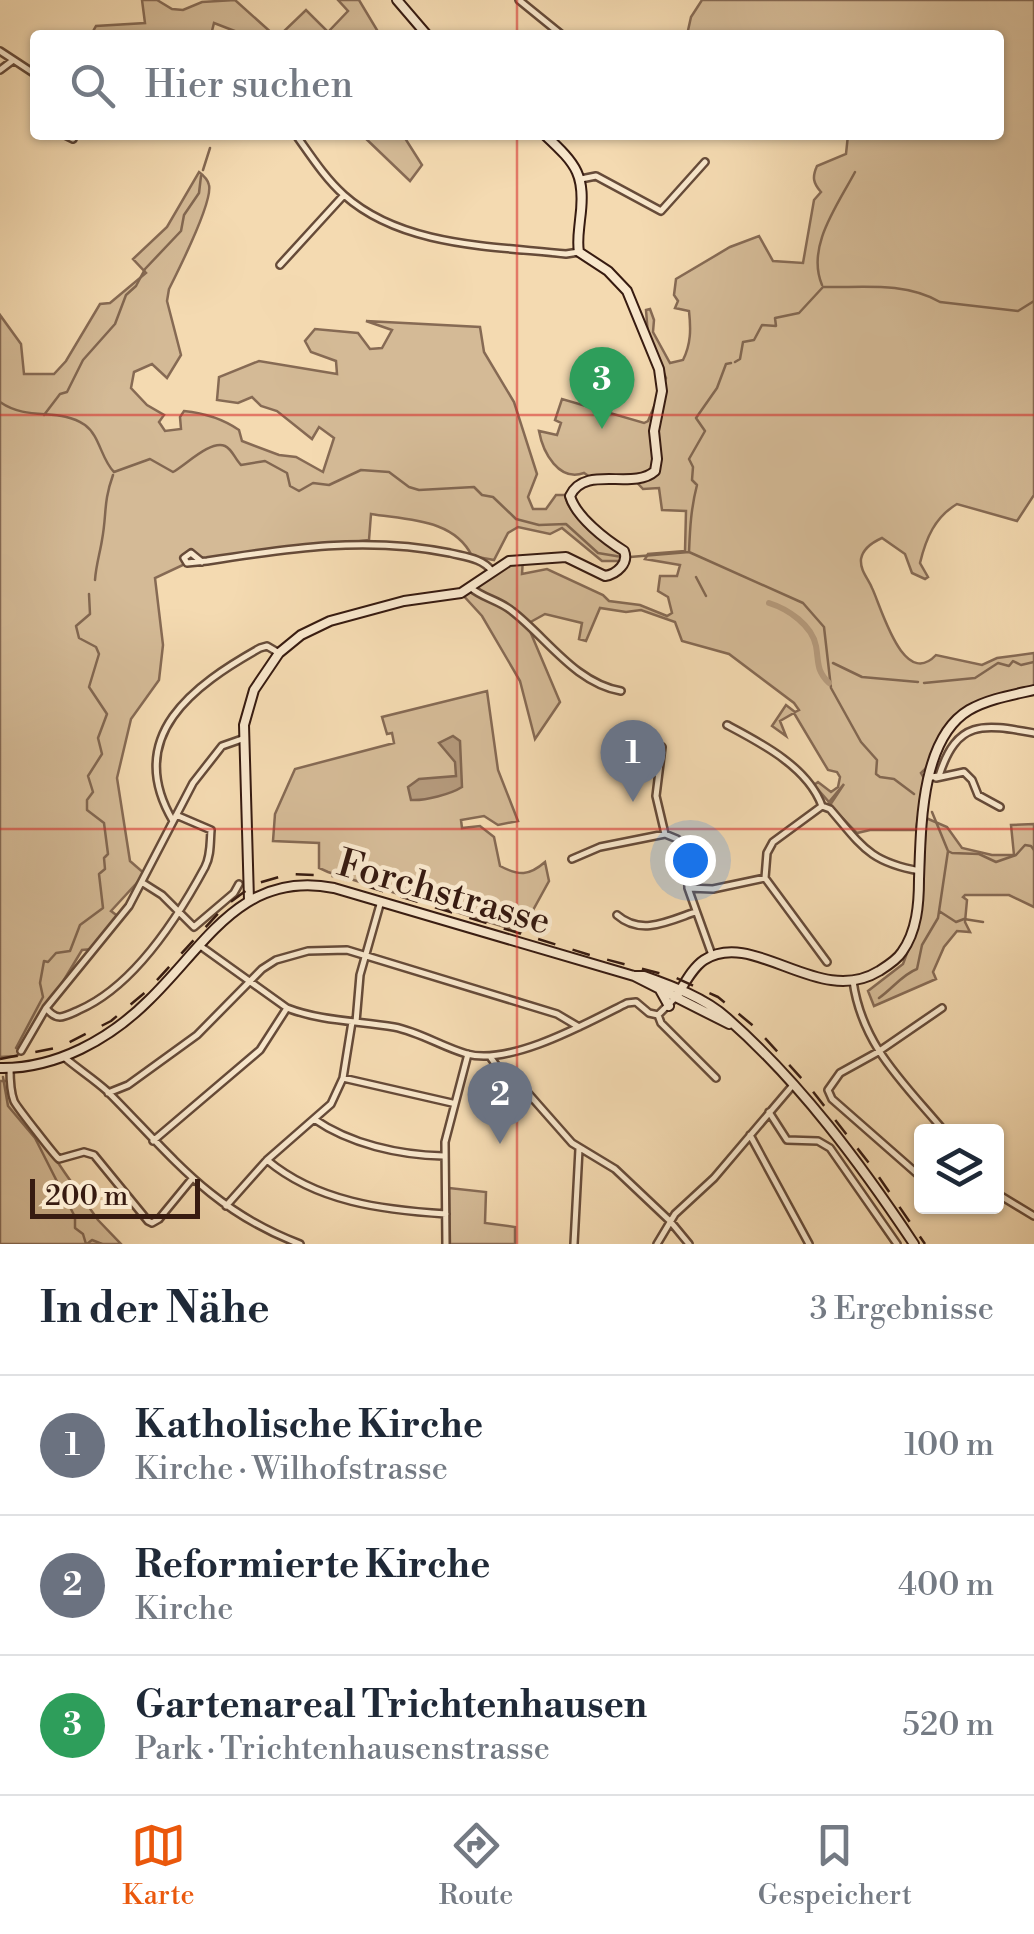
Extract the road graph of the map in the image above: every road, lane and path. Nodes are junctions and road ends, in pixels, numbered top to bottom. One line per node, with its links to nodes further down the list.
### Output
1 (397, 0): 3 (main road)
2 (519, 0): 4 (street)
3 (423, 30)
4 (556, 30)
5 (0, 51): 6 (street)
6 (12, 61): 7 (street); 8 (street)
7 (0, 70)
8 (30, 71)
9 (300, 140): 13 (street)
10 (550, 140): 12 (main road)
11 (705, 162): 12 (street)
12 (582, 179): 14 (main road)
13 (344, 195): 14 (street); 15 (street)
14 (578, 252): 17 (main road)
15 (280, 266)
16 (202, 562): 17 (street)
17 (492, 571): 18 (main road)
18 (470, 588): 19 (main road); 20 (street)
19 (279, 653): 24 (main road); 29 (street)
20 (621, 690)
21 (1034, 690): 26 (main road)
22 (727, 725): 27 (street)
23 (1034, 733): 26 (street)
24 (242, 739): 29 (street); 37 (main road)
25 (662, 747): 30 (street)
26 (931, 778): 28 (street); 32 (main road)
27 (822, 806): 32 (street); 33 (street)
28 (1000, 807)
29 (175, 818): 34 (street); 39 (street)
30 (665, 834): 31 (street); 36 (street)
31 (572, 859)
32 (920, 871): 48 (main road)
33 (765, 878): 36 (street); 45 (street)
34 (143, 883): 39 (street); 52 (street)
35 (240, 884): 39 (street)
36 (688, 888): 40 (street)
37 (249, 900): 38 (main road, Forchstrasse); 42 (main road, Forchstrasse)
38 (382, 901): 43 (street); 46 (main road, Forchstrasse)
39 (179, 912): 52 (street)
40 (695, 912): 41 (street); 44 (street)
41 (617, 916)
42 (199, 946): 47 (street); 61 (main road, Forchstrasse)
43 (364, 955): 47 (street); 56 (street); 57 (street)
44 (713, 956): 48 (main road); 50 (main road)
45 (827, 962)
46 (634, 976): 49 (main road, Forchstrasse); 50 (main road, Forchstrasse)
47 (247, 981): 53 (street); 67 (street)
48 (853, 981): 59 (street)
49 (659, 988): 50 (main road, Forchstrasse); 51 (main road)
50 (678, 994): 51 (street); 66 (main road, Forchstrasse)
51 (668, 1006): 55 (street)
52 (46, 1008): 58 (street)
53 (287, 1008): 56 (street); 73 (street)
54 (942, 1008): 59 (street)
55 (658, 1015): 57 (street); 65 (street)
56 (354, 1022): 60 (street); 64 (street)
57 (579, 1028): 62 (street)
58 (21, 1052)
59 (878, 1052): 71 (street); 77 (street)
60 (468, 1054): 62 (street); 68 (street)
61 (64, 1057): 63 (main road, Forchstrasse); 67 (street)
62 (490, 1058): 74 (street)
63 (5, 1068): 78 (street)
64 (343, 1078): 68 (street); 70 (street)
65 (716, 1078)
66 (793, 1085): 69 (street); 91 (main road, Forchstrasse)
67 (108, 1093): 73 (street)
68 (452, 1103): 75 (street)
69 (769, 1112): 72 (street); 90 (street)
70 (314, 1119): 75 (street); 76 (street)
71 (937, 1124)
72 (750, 1134): 83 (street); 89 (street)
73 (152, 1141): 78 (street)
74 (579, 1149): 83 (street); 86 (street)
75 (444, 1156): 81 (street)
76 (267, 1160): 80 (street); 81 (street)
77 (914, 1171)
78 (191, 1180): 80 (street)
79 (1004, 1198): 82 (street)
80 (226, 1206): 84 (street)
81 (446, 1214): 85 (street)
82 (1034, 1216)
83 (670, 1221): 87 (street); 88 (street)
84 (300, 1244)
85 (446, 1244)
86 (574, 1244)
87 (657, 1244)
88 (689, 1244)
89 (810, 1244)
90 (896, 1244)
91 (914, 1244)

